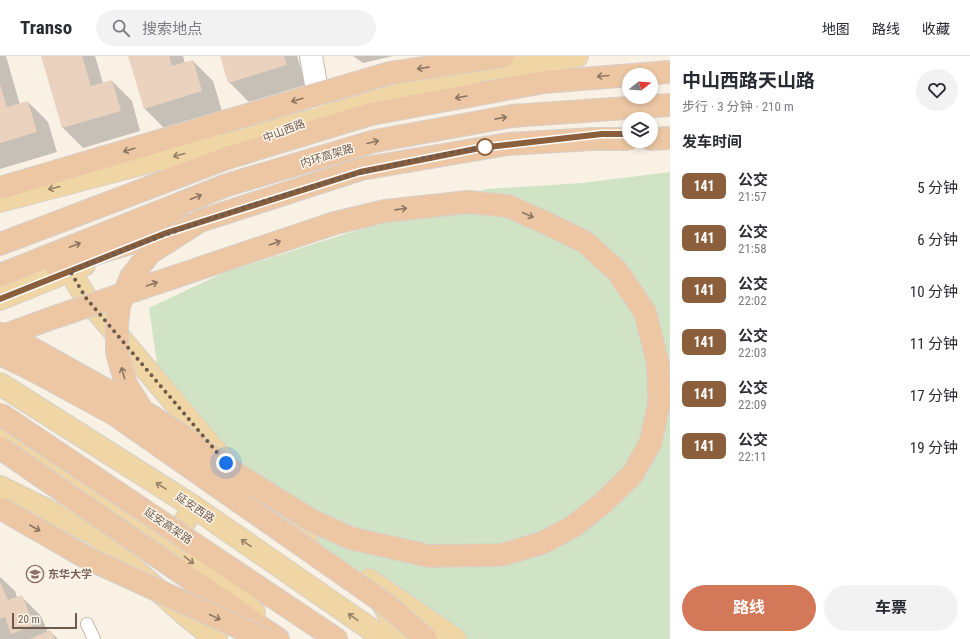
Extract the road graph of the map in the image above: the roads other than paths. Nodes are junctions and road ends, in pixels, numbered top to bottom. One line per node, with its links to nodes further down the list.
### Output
1 (311, 56): 6 (street)
2 (503, 56): 13 (highway, one-way to 13, bridge)
3 (577, 56): 6 (main road, 中山西路)
4 (670, 72): 17 (highway, one-way to 17)
5 (670, 105): 19 (highway, 内环高架路, one-way to 5)
6 (325, 116): 14 (main road, one-way to 14); 16 (main road, 中山西路)
7 (670, 132): 8 (main road)
8 (658, 133)
9 (622, 134): 18 (main road)
10 (658, 138): 11 (highway)
11 (670, 138)
12 (622, 139): 15 (highway, bridge)
13 (0, 188)
14 (0, 201)
15 (200, 221): 20 (highway, bridge); 30 (highway, one-way to 15, bridge)
16 (0, 238)
17 (0, 244)
18 (70, 271): 21 (main road); 36 (main road)
19 (0, 275)
20 (0, 283)
21 (0, 299)
22 (0, 333): 23 (highway, one-way to 22, bridge)
23 (0, 337)
24 (0, 354): 30 (highway, bridge)
25 (0, 365): 36 (main road)
26 (0, 384): 33 (main road, 延安西路, one-way to 26)
27 (0, 415): 31 (main road); 45 (highway, 延安高架路, bridge)
28 (0, 436): 31 (main road)
29 (0, 448): 43 (highway, bridge)
30 (195, 470): 48 (highway, bridge)
31 (78, 481): 37 (main road)
32 (0, 487): 35 (main road)
33 (194, 507): 37 (main road); 46 (main road, 延安西路, one-way to 33)
34 (0, 508): 42 (highway, one-way to 42, bridge)
35 (95, 534): 37 (main road); 41 (main road)
36 (308, 540): 38 (main road)
37 (170, 545): 44 (main road, one-way to 44)
38 (371, 581): 47 (main road); 49 (main road)
39 (87, 624): 40 (lane)
40 (94, 639)
41 (216, 639)
42 (264, 639)
43 (278, 639)
44 (289, 639)
45 (336, 639)
46 (385, 639)
47 (403, 639)
48 (426, 639)
49 (455, 639)

